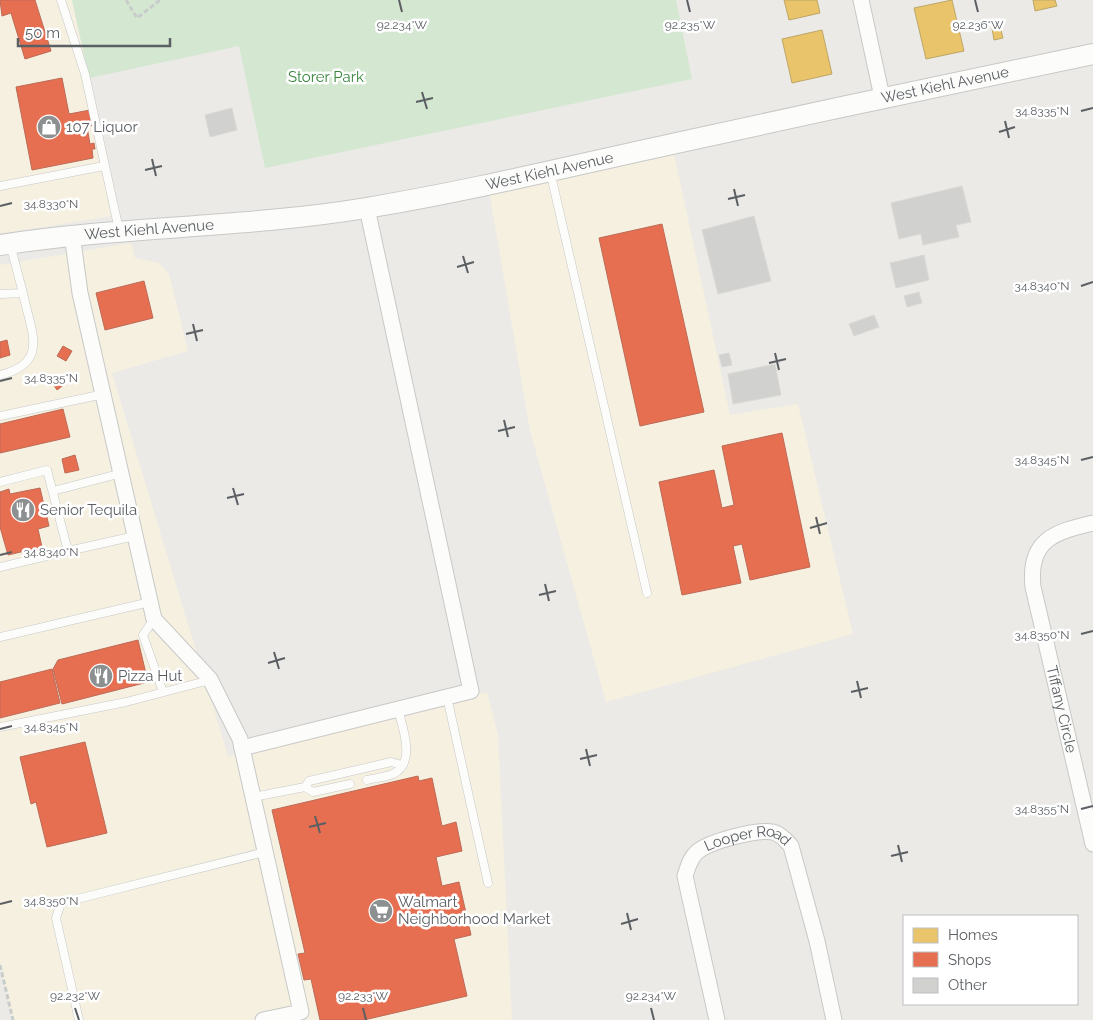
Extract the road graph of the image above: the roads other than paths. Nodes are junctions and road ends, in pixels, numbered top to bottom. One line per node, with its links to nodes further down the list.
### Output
1 (61, 0): 5 (lane)
2 (861, 0): 4 (street)
3 (1093, 54): 4 (street, West Kiehl Avenue)
4 (882, 97): 6 (street, West Kiehl Avenue)
5 (104, 166): 7 (lane); 9 (lane)
6 (550, 171): 8 (street, West Kiehl Avenue); 24 (lane)
7 (0, 186)
8 (367, 208): 9 (street, West Kiehl Avenue); 30 (street)
9 (119, 230): 10 (street, West Kiehl Avenue)
10 (72, 234): 11 (street, West Kiehl Avenue); 15 (street)
11 (5, 245): 12 (lane)
12 (22, 293): 13 (lane); 14 (lane)
13 (0, 294)
14 (0, 375)
15 (104, 394): 16 (lane); 17 (street)
16 (0, 416)
17 (122, 473): 19 (lane); 21 (street)
18 (0, 482): 19 (lane)
19 (53, 490): 22 (lane)
20 (1093, 523): 39 (street, Tiffany Circle)
21 (135, 536): 22 (lane); 25 (street)
22 (68, 551): 23 (lane)
23 (0, 566)
24 (647, 593)
25 (150, 602): 26 (street); 27 (lane)
26 (154, 619): 28 (street); 29 (lane)
27 (0, 637)
28 (210, 679): 29 (lane); 33 (street)
29 (163, 692): 32 (lane)
30 (448, 697): 31 (street); 41 (lane)
31 (398, 709): 33 (street); 34 (lane)
32 (0, 727)
33 (242, 748): 38 (street)
34 (402, 765): 35 (lane); 37 (lane)
35 (367, 780)
36 (350, 784): 37 (lane)
37 (305, 787): 38 (lane)
38 (253, 796): 40 (street)
39 (1093, 844)
40 (265, 852): 42 (street); 43 (lane)
41 (488, 883)
42 (302, 1016): 44 (street)
43 (79, 1020)
44 (263, 1020)
45 (717, 1020): 46 (street, Looper Road)
46 (834, 1020)

